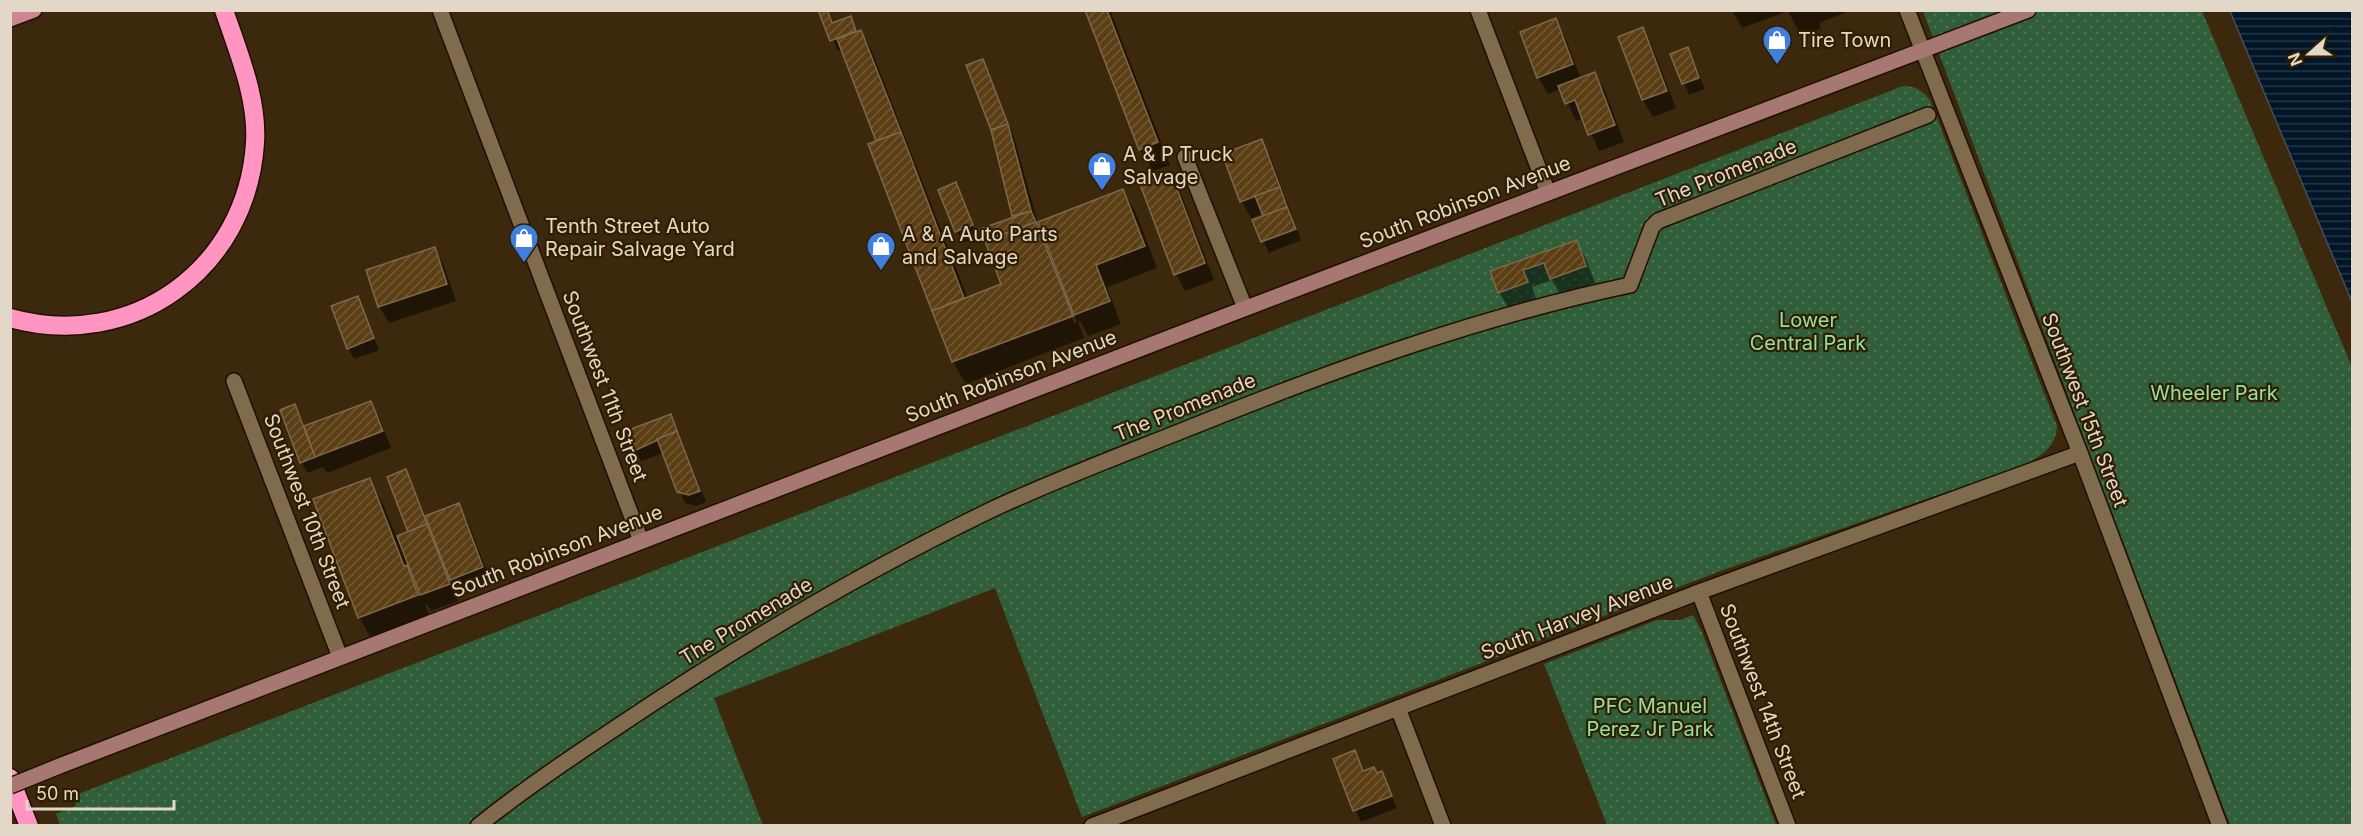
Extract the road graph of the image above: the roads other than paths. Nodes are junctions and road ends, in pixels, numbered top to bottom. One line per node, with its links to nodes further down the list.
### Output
1 (34, 10): 7 (main road)
2 (224, 10): 13 (highway)
3 (440, 10): 16 (street, Southwest 11th Street)
4 (1478, 10): 11 (street)
5 (1907, 10): 8 (street, Southwest 15th Street)
6 (2028, 10): 8 (main road, South Robinson Avenue)
7 (10, 19)
8 (1922, 51): 11 (main road, South Robinson Avenue); 15 (street, Southwest 15th Street)
9 (1928, 115): 23 (street, The Promenade)
10 (1185, 157): 12 (street)
11 (1548, 193): 12 (main road, South Robinson Avenue)
12 (1245, 308): 16 (main road, South Robinson Avenue)
13 (10, 318)
14 (234, 381): 18 (street, Southwest 10th Street)
15 (2080, 453): 17 (street, South Harvey Avenue); 27 (street, Southwest 15th Street)
16 (641, 541): 18 (main road, South Robinson Avenue)
17 (1698, 592): 19 (street, South Harvey Avenue); 26 (street, Southwest 14th Street)
18 (340, 657): 21 (main road, South Robinson Avenue, bridge)
19 (1398, 708): 24 (street, South Harvey Avenue); 25 (street)
20 (10, 778): 22 (highway)
21 (10, 786)
22 (28, 825)
23 (478, 825)
24 (1096, 825)
25 (1443, 825)
26 (1788, 825)
27 (2220, 825)

